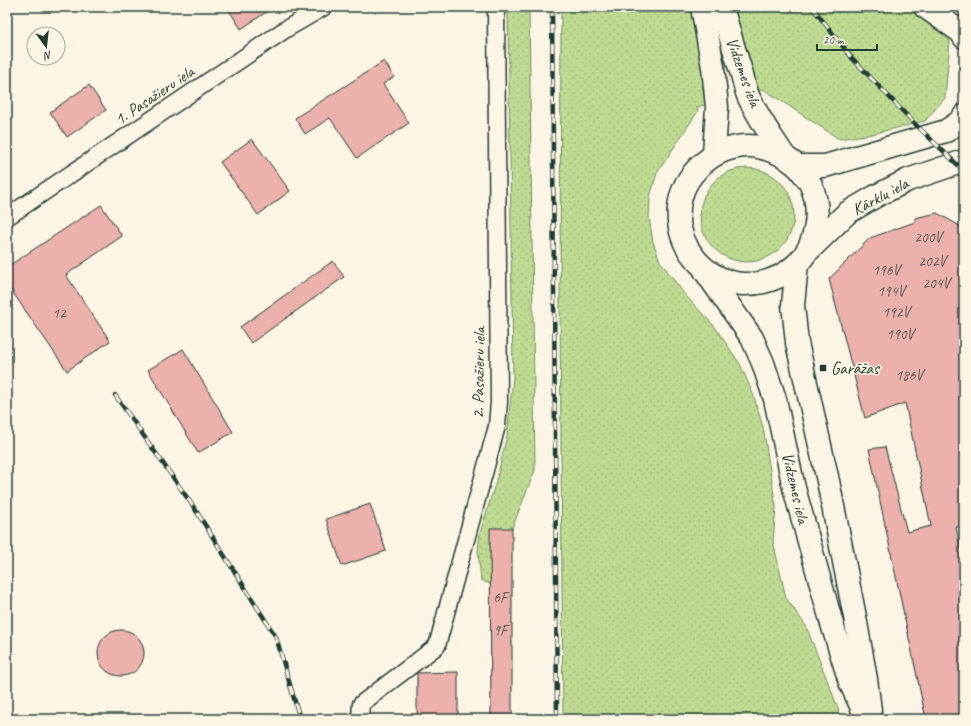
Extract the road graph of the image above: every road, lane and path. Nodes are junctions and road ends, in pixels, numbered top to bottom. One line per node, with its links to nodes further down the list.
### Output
1 (324, 7): 12 (street, 1. Pasažieru iela)
2 (496, 7): 15 (street, 2. Pasažieru iela)
3 (702, 7): 9 (street, Vidzemes iela)
4 (722, 7): 10 (street, Vidzemes iela)
5 (925, 7): 6 (street)
6 (963, 34)
7 (964, 116): 8 (street)
8 (955, 131): 10 (street)
9 (714, 154): 10 (street, Vidzemes iela); 14 (street, Vidzemes iela)
10 (791, 161): 13 (street, Vidzemes iela)
11 (964, 161): 13 (street, Kārklu iela)
12 (7, 217)
13 (802, 257): 14 (street, Vidzemes iela); 17 (street, Vidzemes iela)
14 (703, 268): 16 (street, Vidzemes iela)
15 (360, 719)
16 (867, 719)
17 (871, 719)

